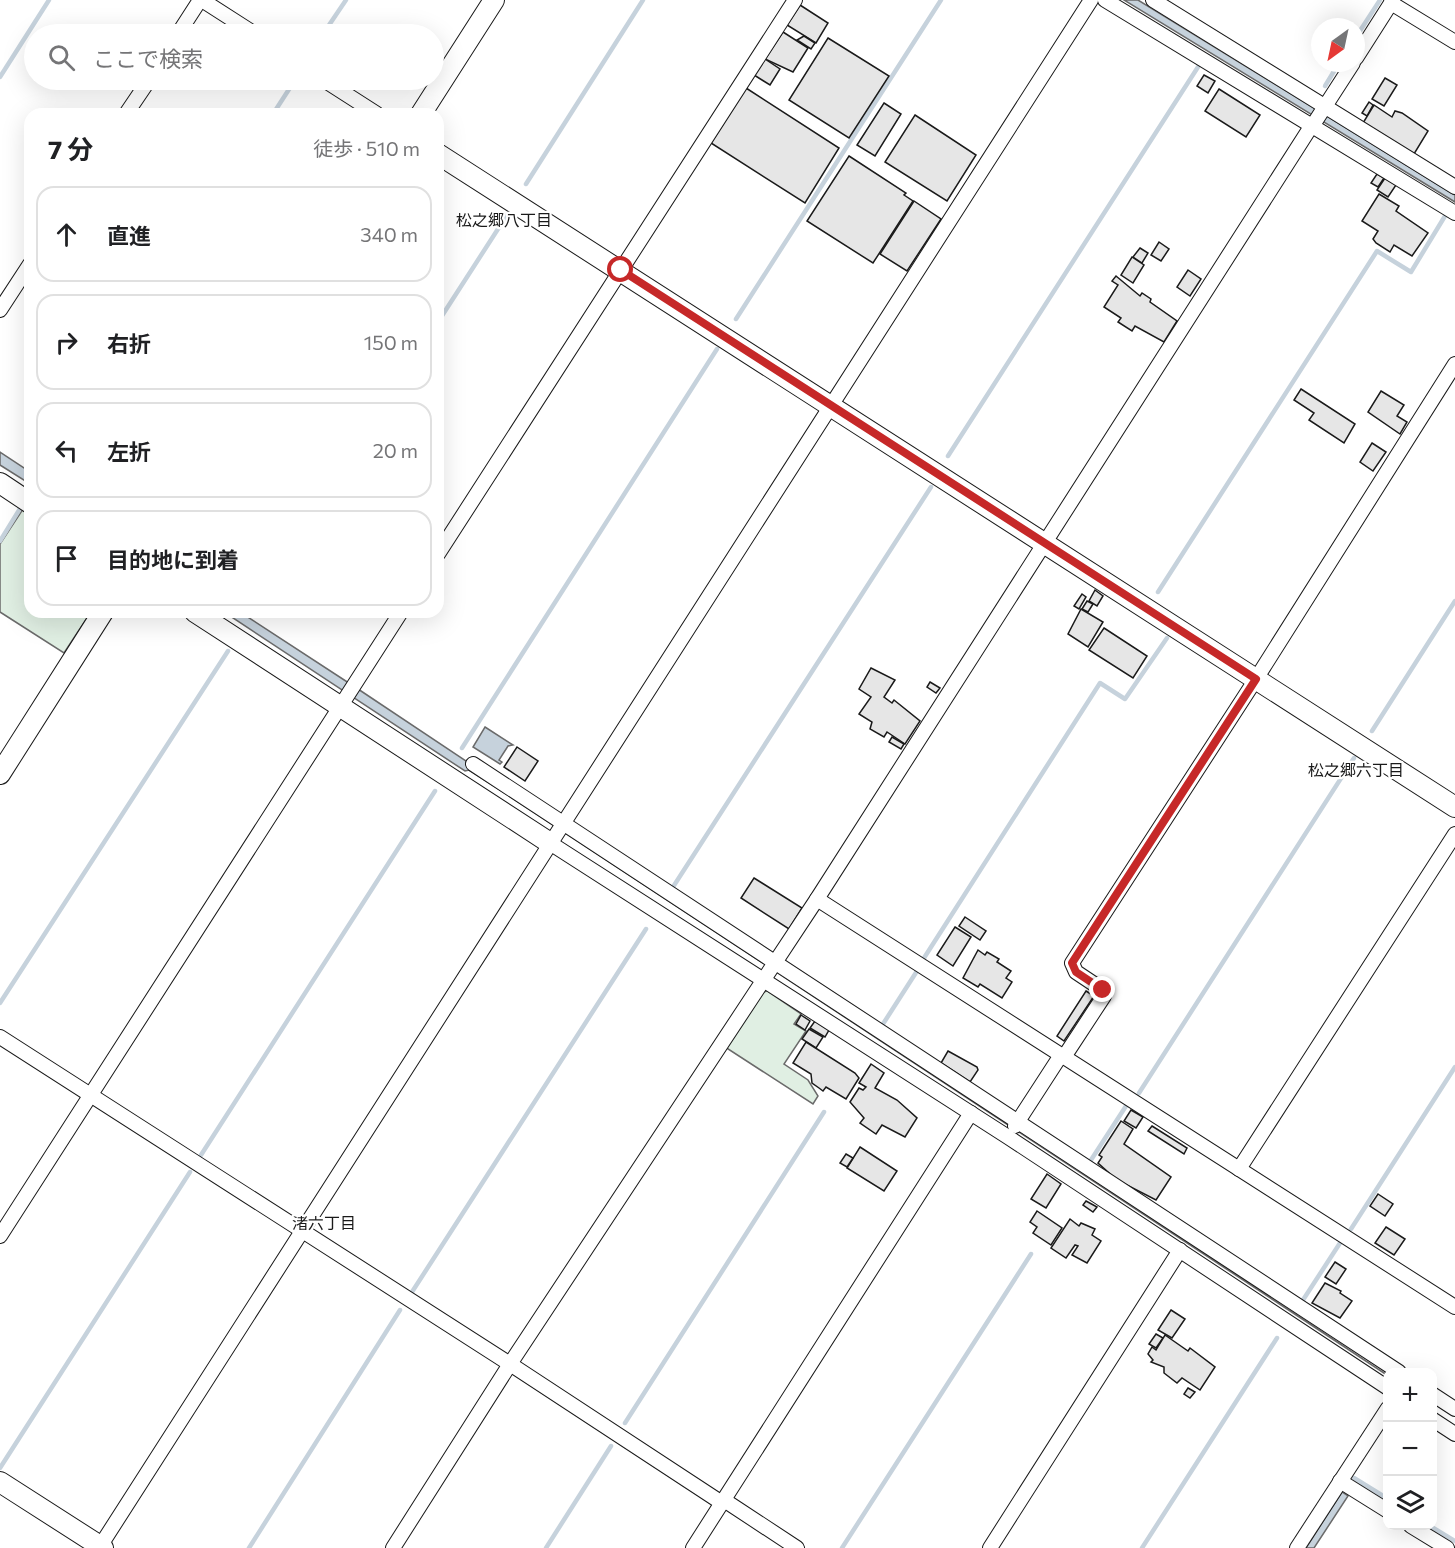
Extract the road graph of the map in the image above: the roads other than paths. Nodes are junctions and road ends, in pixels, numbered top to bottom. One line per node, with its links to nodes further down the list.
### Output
1 (201, 0): 8 (street); 9 (street)
2 (494, 0): 13 (street)
3 (795, 0): 25 (street)
4 (1091, 0): 29 (street)
5 (1105, 0): 21 (street)
6 (1153, 0): 17 (street)
7 (1392, 2): 10 (street); 11 (street)
8 (184, 24)
9 (239, 24)
10 (1455, 42)
11 (1365, 44)
12 (1347, 72): 17 (street)
13 (444, 78)
14 (142, 90): 18 (street)
15 (339, 90): 19 (street)
16 (436, 90): 20 (street)
17 (1325, 106): 21 (street); 23 (street)
18 (130, 108)
19 (367, 108)
20 (425, 108)
21 (1312, 125): 24 (street); 32 (street)
22 (444, 158): 25 (street)
23 (1455, 187)
24 (1455, 213)
25 (621, 270): 29 (street); 33 (street)
26 (24, 273): 27 (street)
27 (0, 310)
28 (1455, 364): 37 (street)
29 (832, 405): 32 (street); 42 (street)
30 (0, 483): 31 (street)
31 (24, 499)
32 (1045, 543): 37 (street); 44 (street)
33 (444, 545)
34 (100, 618): 40 (street)
35 (205, 618): 38 (street)
36 (397, 618): 38 (street)
37 (1256, 679): 41 (street); 48 (street)
38 (343, 703): 42 (street); 49 (street)
39 (473, 764): 42 (street)
40 (0, 774)
41 (1455, 807)
42 (557, 833): 45 (street); 46 (street); 53 (street)
43 (1455, 834): 52 (street)
44 (817, 899): 45 (street); 48 (street)
45 (776, 961): 46 (street); 51 (street)
46 (764, 980): 50 (street); 57 (street)
47 (0, 1037): 49 (street)
48 (1063, 1056): 51 (street); 52 (street)
49 (90, 1096): 53 (street); 54 (street)
50 (971, 1113): 51 (street); 67 (street)
51 (1013, 1129): 55 (street); 58 (street)
52 (1239, 1169): 56 (street)
53 (301, 1231): 57 (street); 70 (street)
54 (0, 1236)
55 (1180, 1250): 59 (street); 74 (street)
56 (1453, 1302)
57 (510, 1364): 67 (street); 71 (street)
58 (1394, 1368)
59 (1383, 1385)
60 (1437, 1397): 61 (street)
61 (1455, 1409)
62 (1383, 1416): 65 (street)
63 (1437, 1422): 64 (street)
64 (1455, 1434)
65 (1340, 1481): 68 (street); 75 (street)
66 (0, 1482): 70 (street)
67 (723, 1502): 72 (street); 73 (street)
68 (1383, 1508)
69 (1418, 1530): 76 (street)
70 (100, 1547)
71 (393, 1548)
72 (693, 1548)
73 (797, 1548)
74 (990, 1548)
75 (1297, 1548)
76 (1447, 1548)

